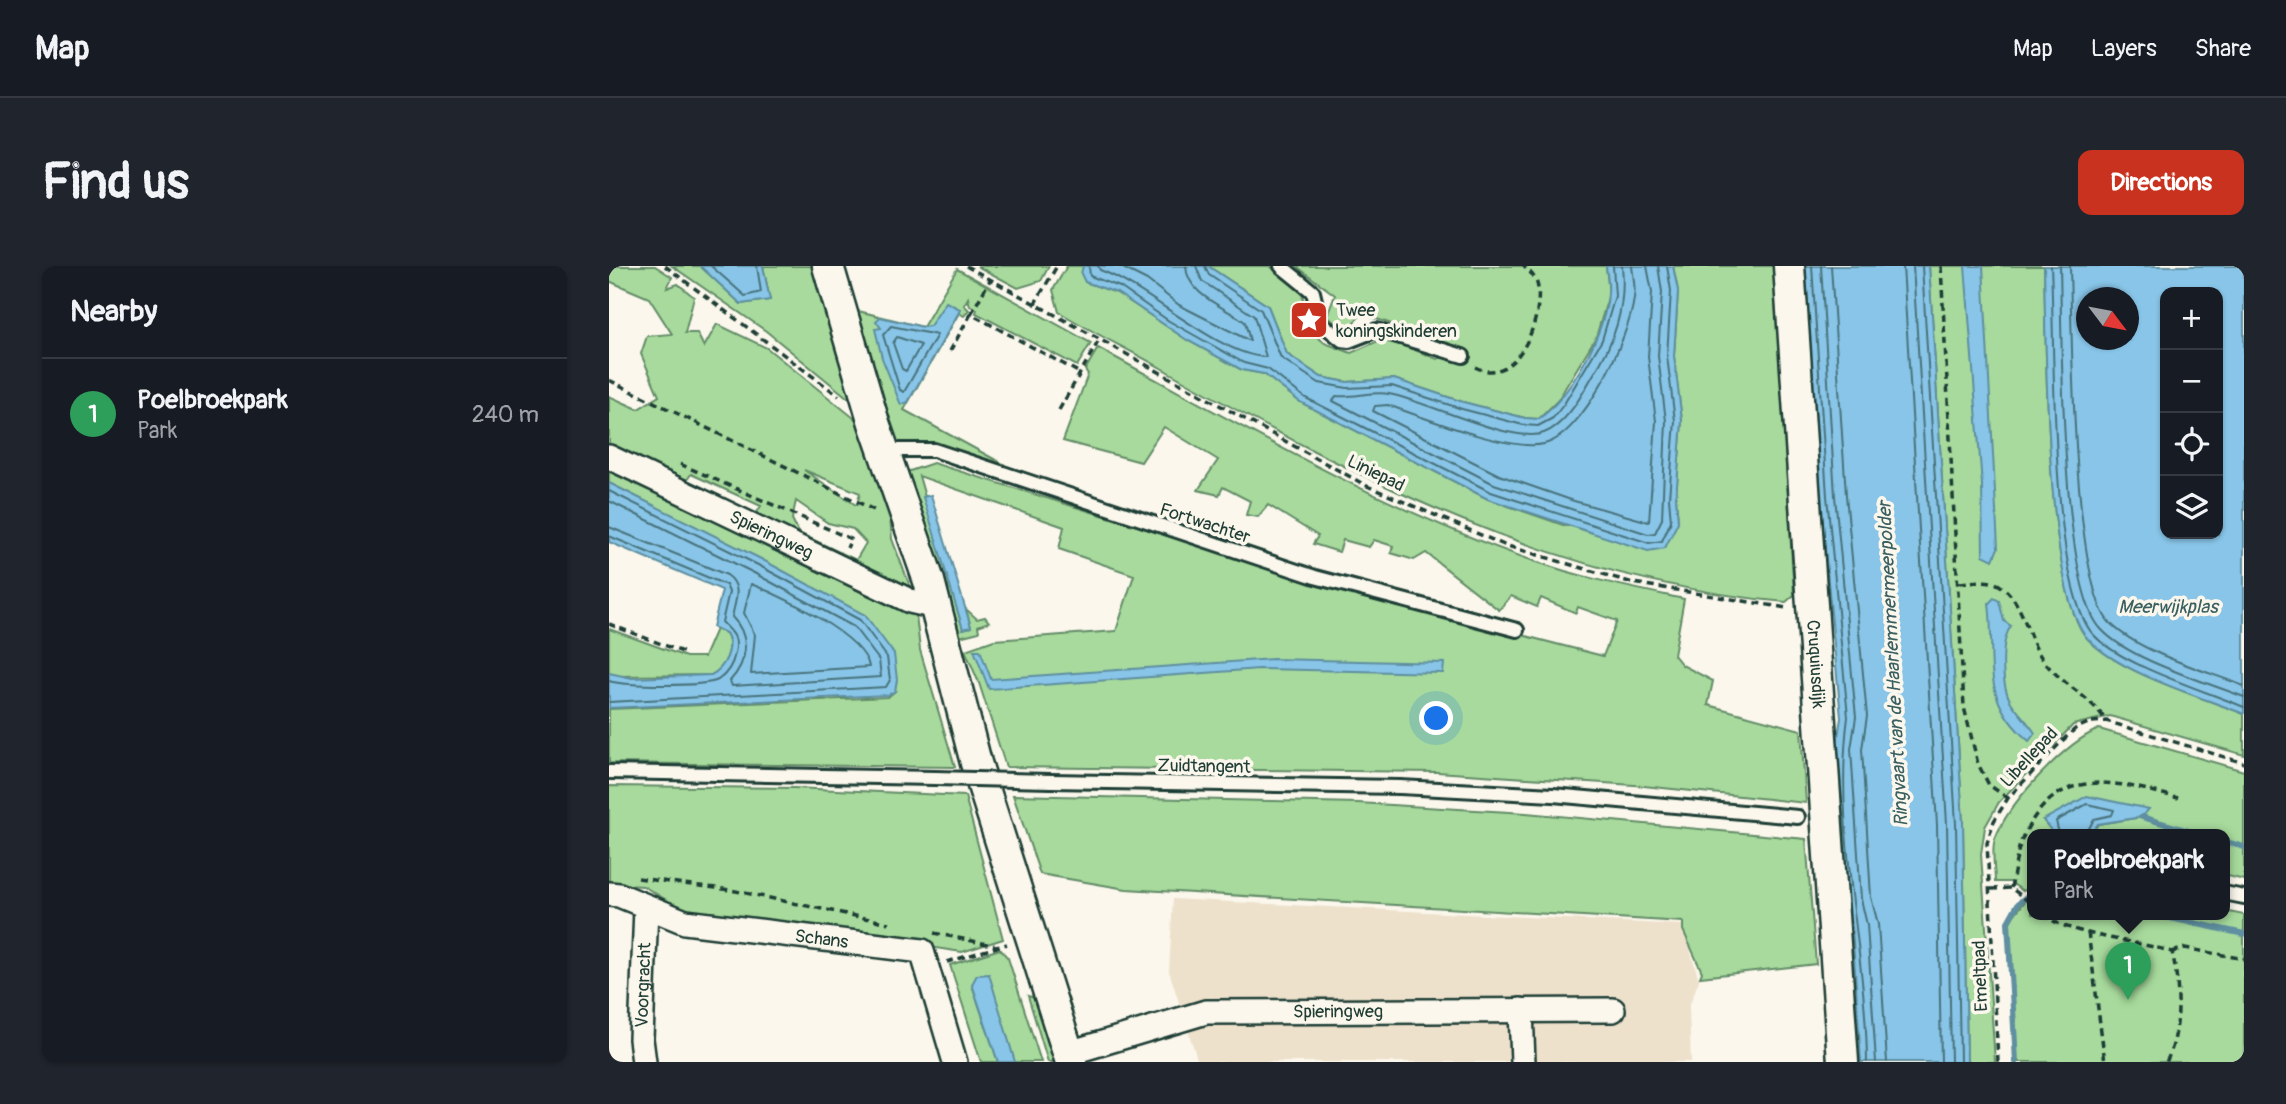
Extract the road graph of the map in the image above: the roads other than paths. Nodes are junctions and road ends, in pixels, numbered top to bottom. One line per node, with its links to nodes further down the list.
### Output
1 (828, 266): 5 (street, Spieringweg)
2 (1281, 266): 4 (lane)
3 (1789, 266): 19 (street, Cruquiusdijk)
4 (1463, 356)
5 (884, 450): 7 (street, Spieringweg); 8 (lane, Fortwachter)
6 (609, 457): 7 (street, Spieringweg)
7 (936, 607): 15 (street, Spieringweg)
8 (1517, 631)
9 (609, 772): 10 (lane, Zuidtangent, bridge)
10 (1798, 817)
11 (609, 894): 12 (street, Schans)
12 (646, 907): 16 (street, Voorgracht); 17 (street, Schans)
13 (1521, 1010): 14 (street, Spieringweg); 15 (street, Spieringweg); 18 (street)
14 (1613, 1010)
15 (1070, 1058)
16 (644, 1062)
17 (955, 1062)
18 (1523, 1062)
19 (1843, 1062)

